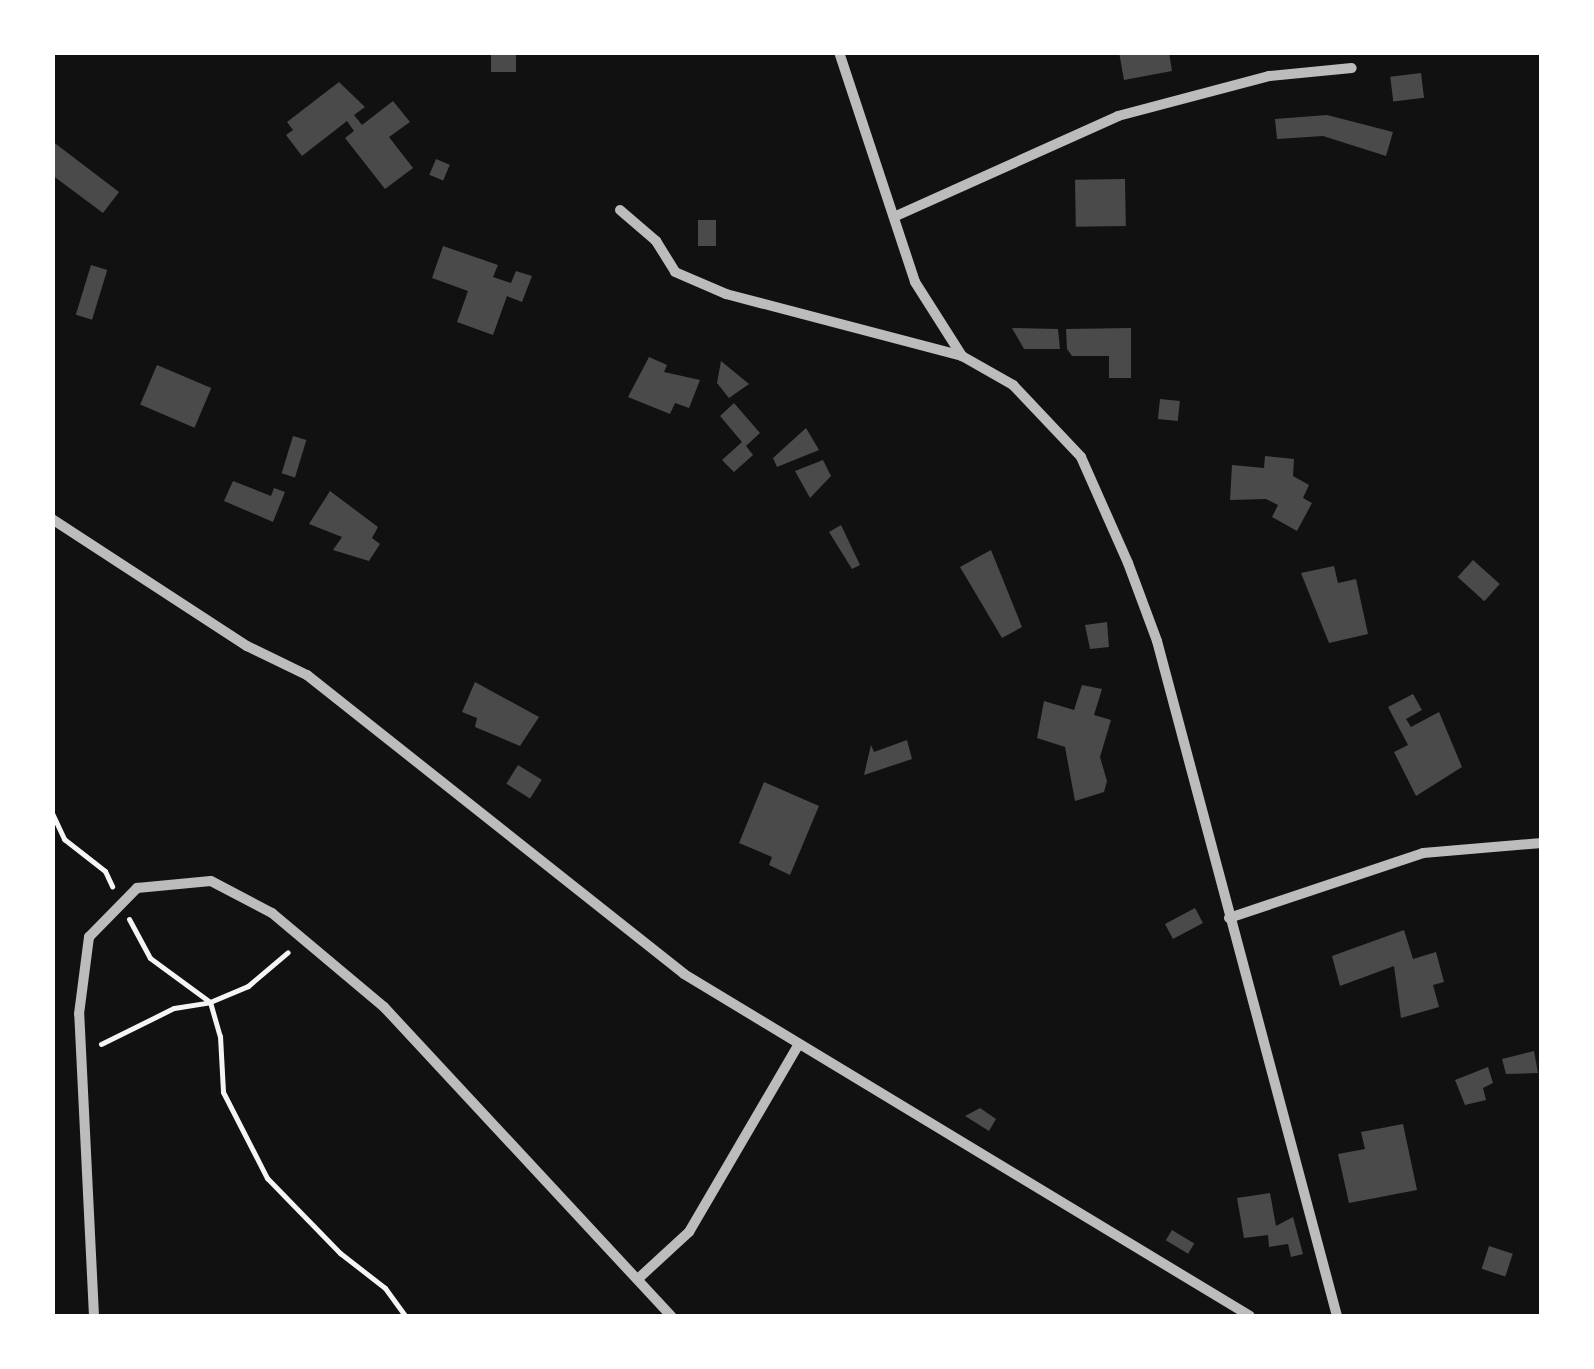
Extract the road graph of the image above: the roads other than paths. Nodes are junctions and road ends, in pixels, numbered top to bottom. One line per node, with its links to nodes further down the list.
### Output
1 (839, 52): 4 (street)
2 (1352, 68): 4 (street)
3 (620, 210): 5 (street)
4 (896, 216): 5 (street)
5 (962, 356): 8 (street)
6 (52, 519): 9 (street)
7 (1542, 843): 8 (street)
8 (1230, 918): 14 (street)
9 (797, 1047): 10 (street); 13 (street)
10 (640, 1277): 11 (street); 12 (street)
11 (94, 1316)
12 (671, 1316)
13 (1250, 1316)
14 (1337, 1316)

